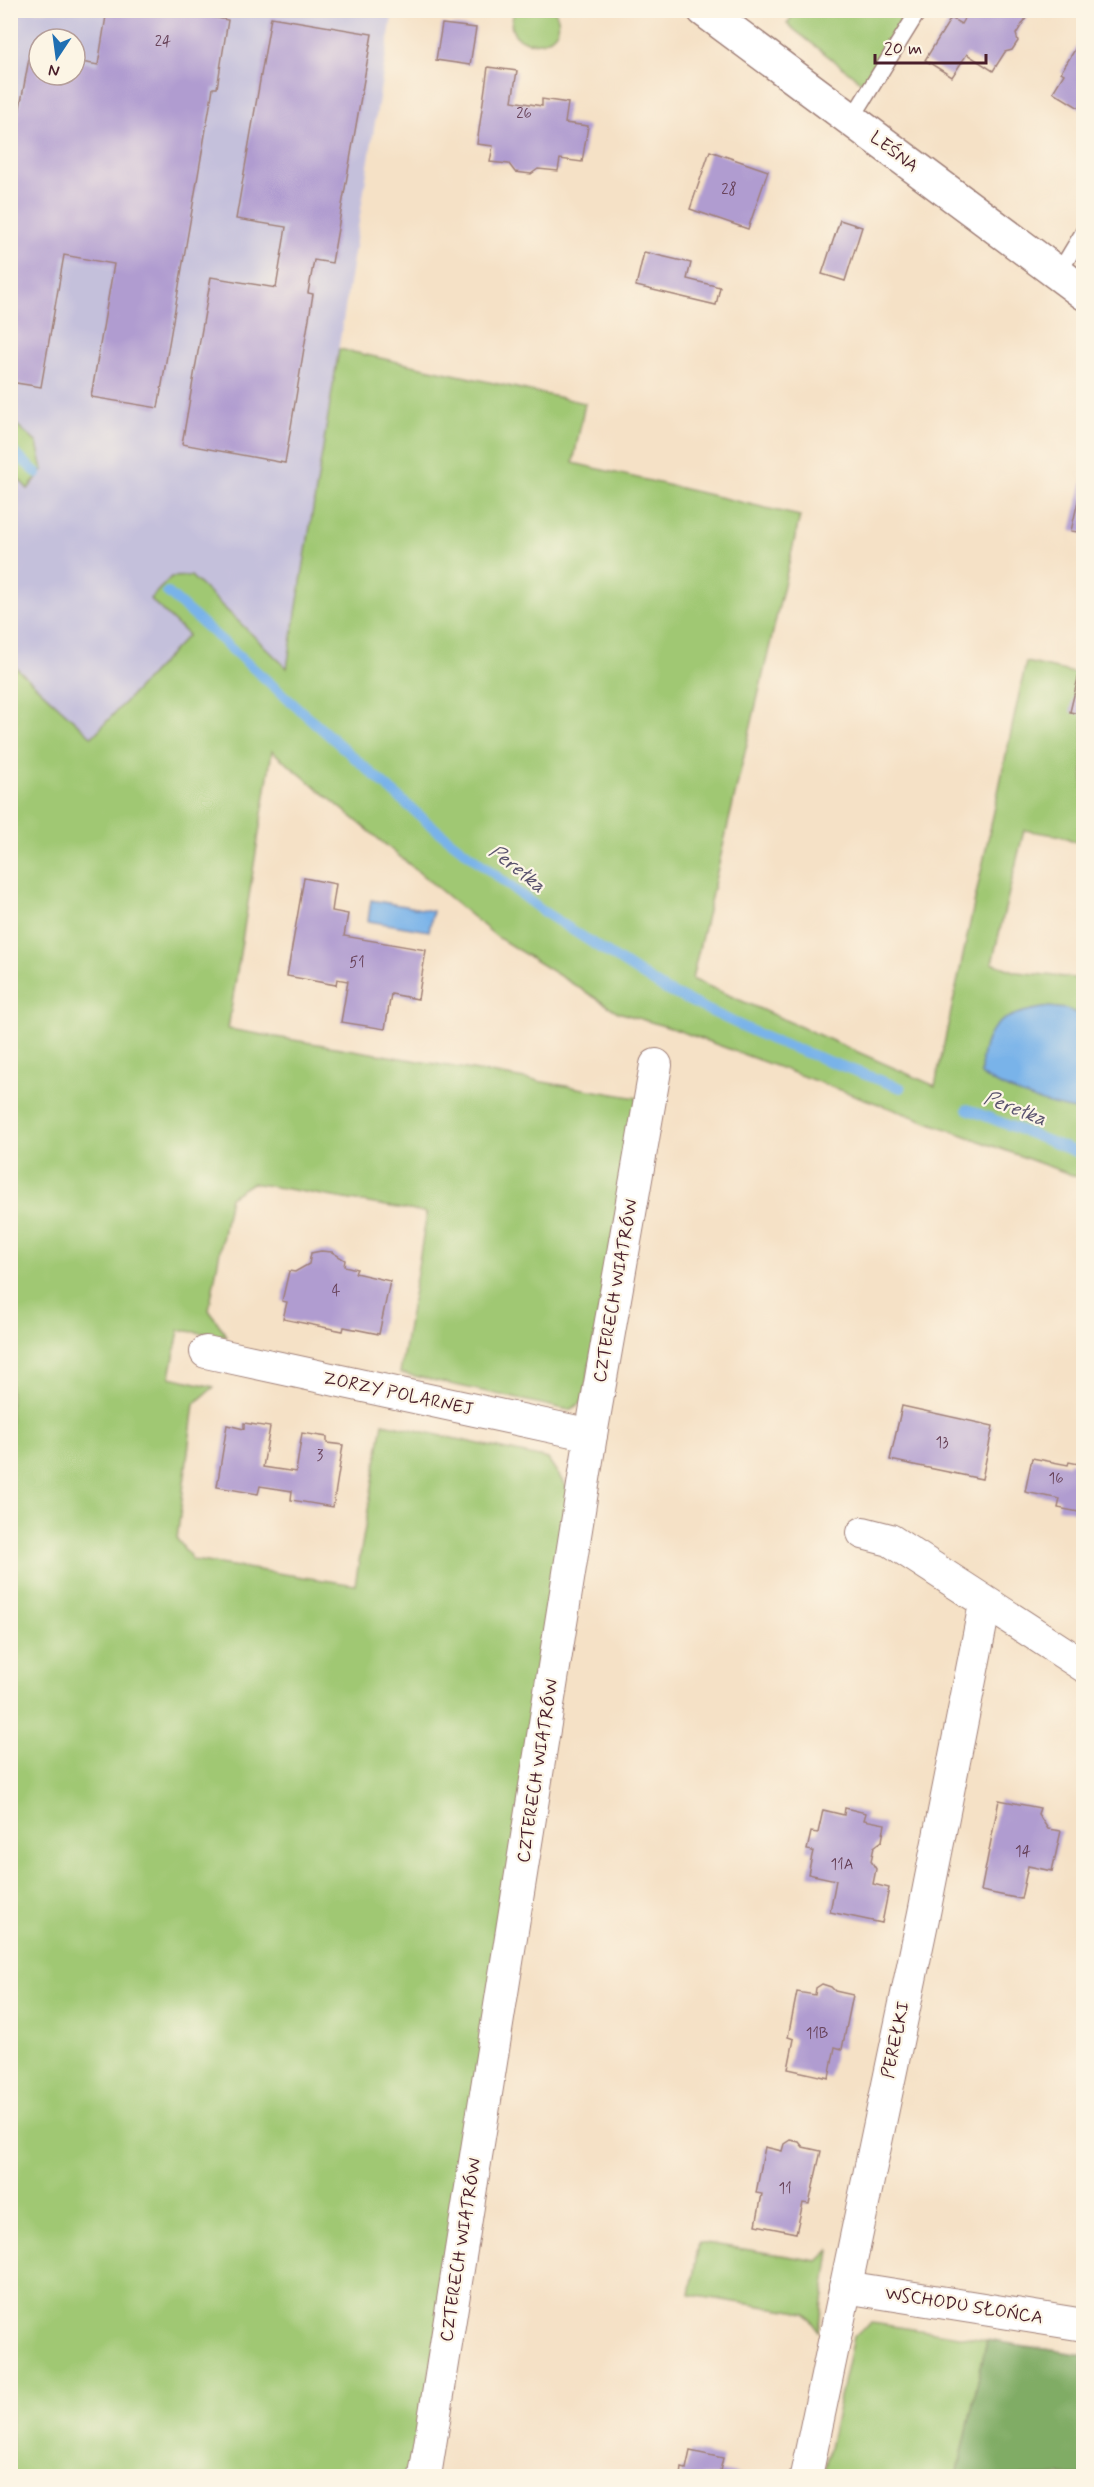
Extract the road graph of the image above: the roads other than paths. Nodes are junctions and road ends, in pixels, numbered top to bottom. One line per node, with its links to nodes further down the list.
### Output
1 (704, 10): 3 (street, LEŚNA)
2 (919, 10): 3 (lane)
3 (851, 120): 5 (street, LEŚNA)
4 (1083, 231): 5 (lane)
5 (1058, 274): 6 (street, LEŚNA)
6 (1083, 293)
7 (656, 1065): 9 (street, CZTERECH WIATRÓW)
8 (206, 1352): 9 (street, ZORZY POLARNEJ)
9 (591, 1435): 15 (street, CZTERECH WIATRÓW)
10 (863, 1533): 11 (street)
11 (985, 1604): 12 (street); 13 (street, PEREŁKI)
12 (1083, 1666)
13 (845, 2287): 14 (street, WSCHODU SŁOŃCA); 16 (street, PEREŁKI)
14 (1083, 2325)
15 (425, 2476)
16 (806, 2476)

